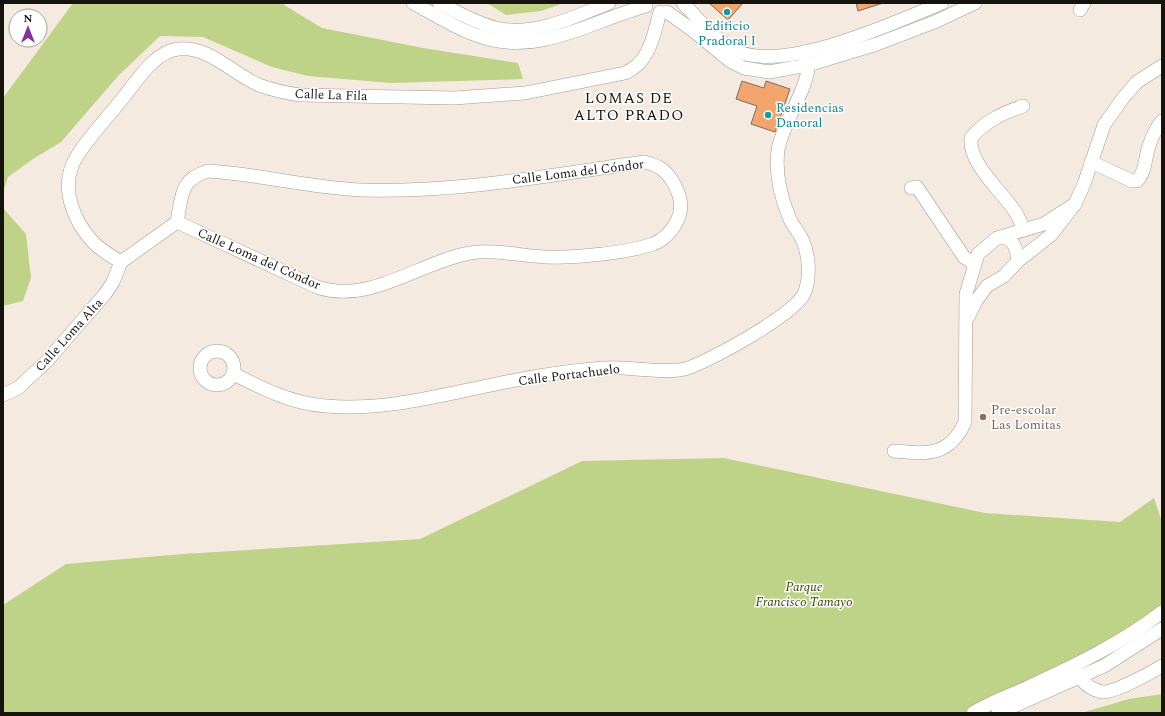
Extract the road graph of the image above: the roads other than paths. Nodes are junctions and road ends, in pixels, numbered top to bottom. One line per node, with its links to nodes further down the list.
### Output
1 (413, 3): 8 (street)
2 (439, 3): 3 (street)
3 (609, 3)
4 (678, 3): 9 (street)
5 (683, 3): 10 (street)
6 (942, 3): 10 (street)
7 (975, 3): 11 (street)
8 (646, 4): 9 (street)
9 (663, 12): 11 (street); 22 (street, Calle La Fila)
10 (804, 52): 11 (street)
11 (808, 65): 26 (street, Calle Portachuelo)
12 (1162, 66): 15 (street)
13 (1023, 106): 19 (street)
14 (1162, 121): 15 (street)
15 (1091, 162): 17 (street)
16 (911, 188): 23 (street)
17 (1075, 204): 19 (street); 21 (street)
18 (177, 222): 18 (street, Calle Loma del Cóndor); 22 (street)
19 (1024, 230): 20 (street)
20 (1001, 237): 21 (street); 23 (street)
21 (1018, 261): 24 (street)
22 (121, 262): 27 (street, Calle Loma Alta)
23 (974, 264): 24 (street); 25 (street)
24 (987, 286): 25 (street)
25 (966, 325): 28 (street)
26 (234, 374)
27 (3, 395)
28 (894, 451)
29 (1162, 612): 32 (street)
30 (1162, 629): 33 (street)
31 (1162, 666): 33 (street)
32 (1072, 667): 33 (street); 34 (street)
33 (1079, 678): 35 (street)
34 (973, 713)
35 (998, 713)

